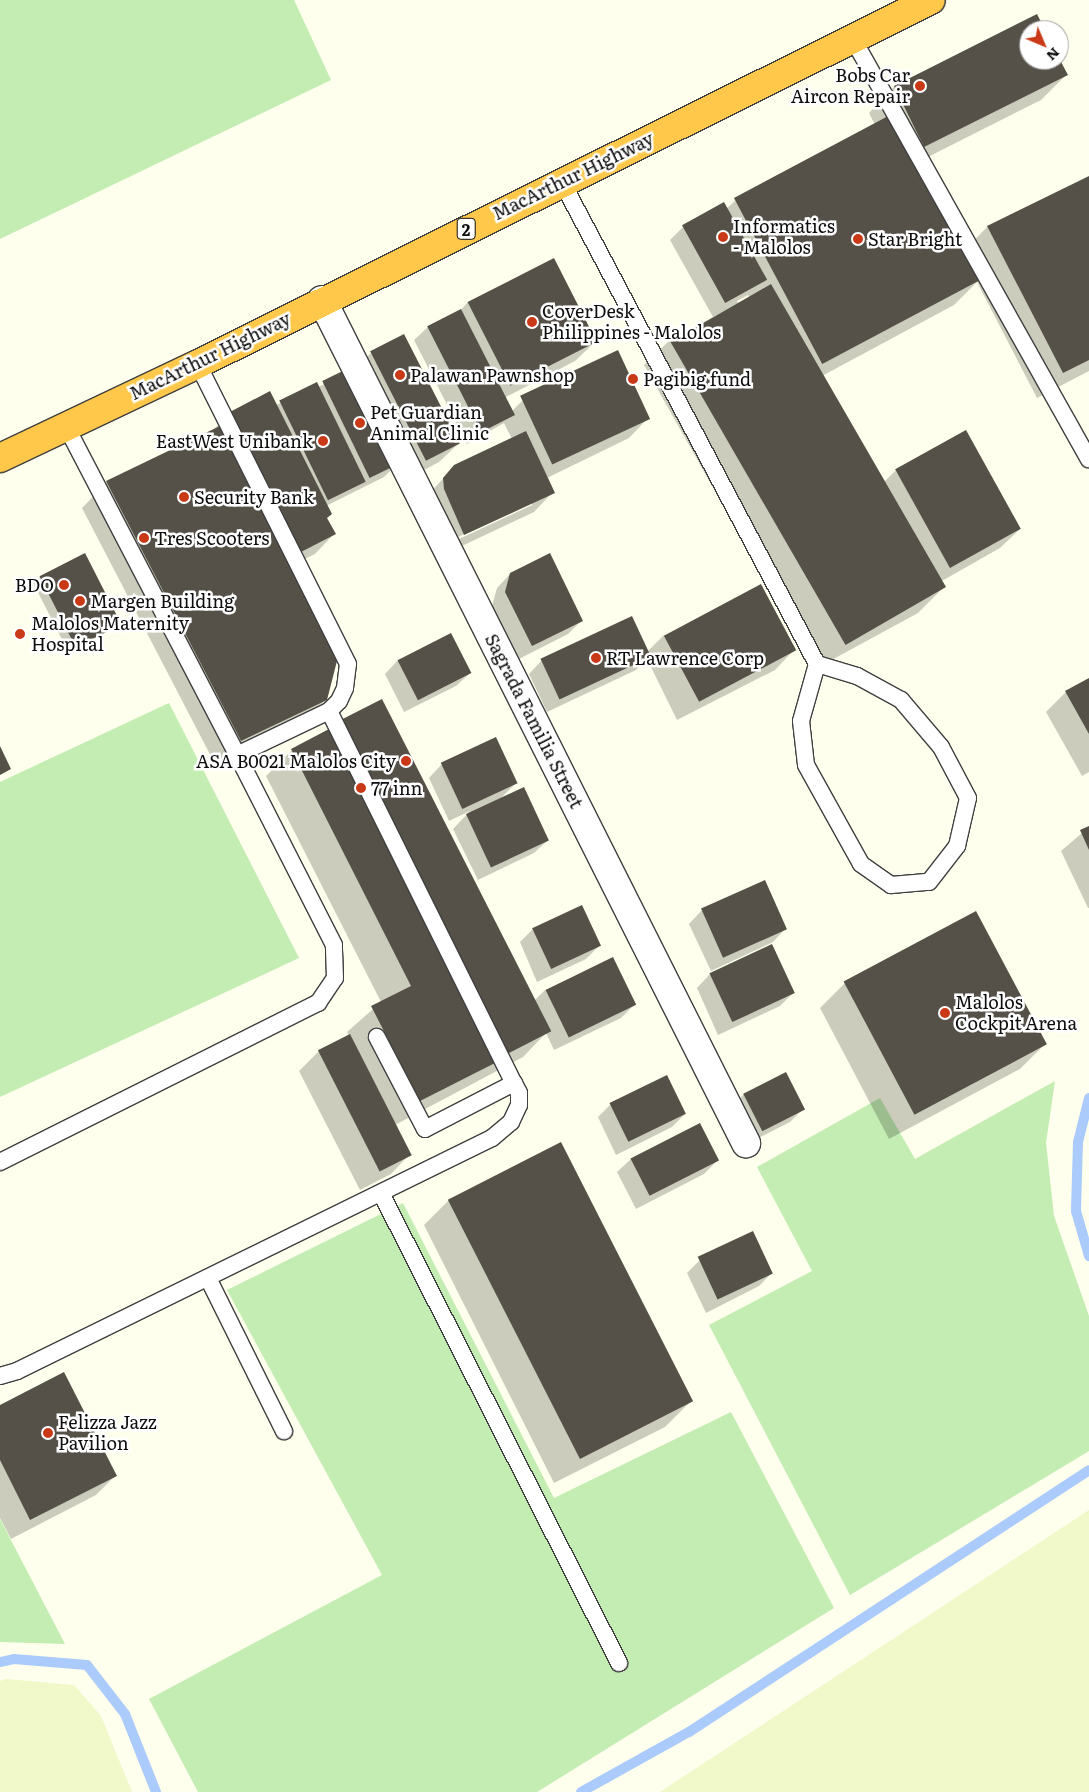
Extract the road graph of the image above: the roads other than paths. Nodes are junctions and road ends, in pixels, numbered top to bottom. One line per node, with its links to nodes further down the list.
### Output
1 (931, 0): 2 (highway, MacArthur Highway / 2)
2 (852, 39): 3 (highway, MacArthur Highway / 2); 8 (lane)
3 (562, 182): 4 (highway, MacArthur Highway / 2); 9 (lane)
4 (322, 300): 5 (highway, MacArthur Highway / 2); 14 (street, Sagrada Familia Street)
5 (198, 364): 6 (highway, MacArthur Highway / 2); 10 (lane)
6 (66, 426): 7 (highway, MacArthur Highway / 2); 11 (lane)
7 (0, 458)
8 (1089, 459)
9 (817, 664): 9 (lane)
10 (329, 711): 11 (lane); 13 (lane)
11 (238, 756): 15 (lane)
12 (377, 1037): 13 (lane)
13 (514, 1083): 16 (lane)
14 (746, 1143)
15 (0, 1162)
16 (381, 1193): 17 (lane); 20 (lane)
17 (208, 1278): 18 (lane); 19 (lane)
18 (0, 1376)
19 (284, 1431)
20 (619, 1663)

